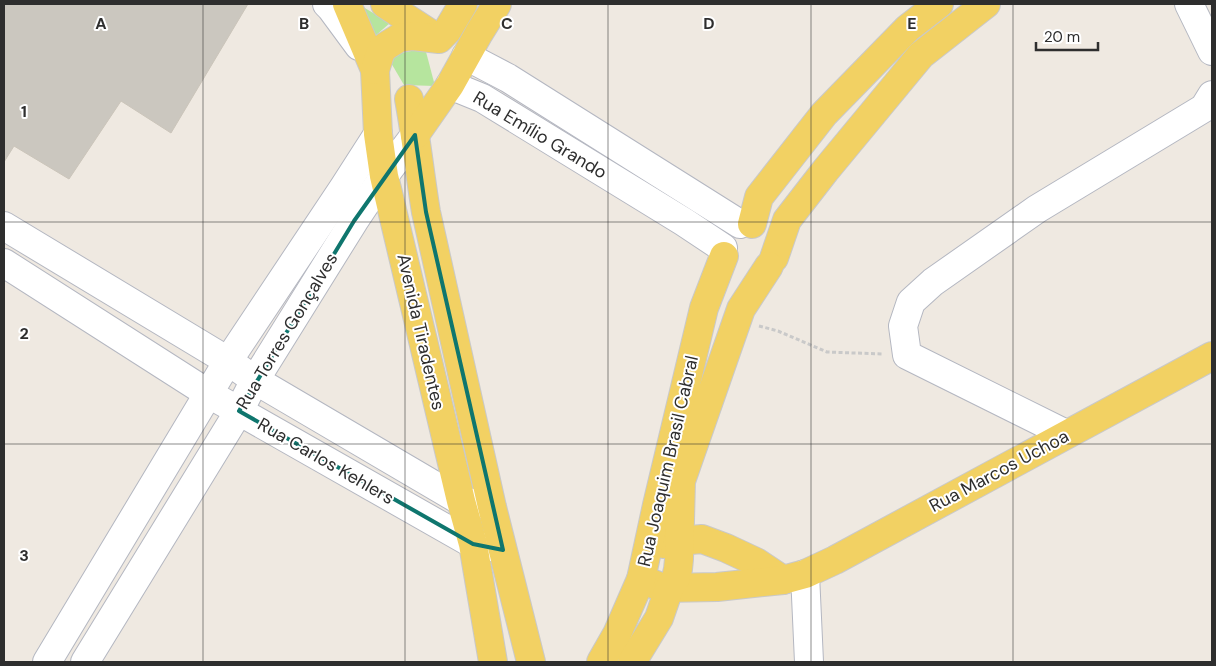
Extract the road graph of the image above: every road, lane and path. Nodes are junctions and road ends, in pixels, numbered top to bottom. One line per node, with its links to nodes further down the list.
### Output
1 (327, 4): 12 (street)
2 (347, 4): 12 (main road, Avenida Tiradentes)
3 (385, 4): 9 (main road, Rua Emílio Grando)
4 (463, 4): 9 (main road)
5 (497, 4): 11 (main road, Rua Torres Gonçalves)
6 (939, 4): 19 (main road)
7 (986, 4): 22 (main road, Rua Joaquim Brasil Cabral)
8 (1189, 4): 10 (street)
9 (439, 39): 11 (main road, Rua Emílio Grando); 12 (main road)
10 (1212, 51)
11 (466, 56): 13 (main road, Rua Torres Gonçalves); 19 (street, Rua Emílio Grando)
12 (375, 70): 15 (main road); 16 (main road, Avenida Tiradentes)
13 (450, 85): 15 (main road); 17 (main road, Rua Torres Gonçalves); 21 (street, Rua Emílio Grando)
14 (1212, 95): 25 (street)
15 (409, 99): 17 (main road, Avenida Tiradentes)
16 (378, 134): 18 (main road, Avenida Tiradentes); 27 (street, Rua Torres Gonçalves)
17 (416, 135): 18 (street, Rua Torres Gonçalves); 28 (main road, Avenida Tiradentes)
18 (384, 176): 29 (main road, Avenida Tiradentes); 30 (street, Rua Torres Gonçalves)
19 (746, 224): 21 (main road); 22 (main road)
20 (12, 232): 23 (street); 27 (street, Rua Carlos Kehlers)
21 (724, 252): 22 (main road); 38 (main road, Rua Joaquim Brasil Cabral)
22 (771, 262): 36 (main road, Rua Joaquim Brasil Cabral)
23 (4, 263): 31 (street, Rua Carlos Kehlers)
24 (778, 331): 25 (path)
25 (907, 354): 33 (street)
26 (1212, 356): 33 (main road, Rua Marcos Uchoa)
27 (228, 361): 30 (street, Rua Carlos Kehlers); 31 (street, Rua Torres Gonçalves)
28 (461, 368): 29 (main road); 35 (main road, Avenida Tiradentes)
29 (430, 370): 34 (main road, Avenida Tiradentes)
30 (255, 380): 32 (street, Rua Torres Gonçalves); 34 (street, Rua Carlos Kehlers)
31 (209, 394): 32 (street, Rua Carlos Kehlers); 43 (street, Rua Torres Gonçalves)
32 (239, 412): 37 (street, Rua Carlos Kehlers); 44 (street, Rua Torres Gonçalves)
33 (1066, 434): 40 (main road, Rua Marcos Uchoa)
34 (461, 502): 35 (street, Rua Carlos Kehlers); 37 (main road, Avenida Tiradentes)
35 (492, 507): 39 (main road, Avenida Tiradentes)
36 (679, 541): 38 (main road); 40 (main road); 42 (main road, Rua Joaquim Brasil Cabral)
37 (473, 544): 39 (street, Rua Carlos Kehlers); 45 (main road, Avenida Tiradentes)
38 (648, 548): 41 (main road, Rua Joaquim Brasil Cabral)
39 (503, 550): 46 (main road, Avenida Tiradentes)
40 (794, 577): 42 (main road, Rua Marcos Uchoa); 49 (street)
41 (641, 579): 42 (main road); 47 (main road, Rua Joaquim Brasil Cabral)
42 (669, 589): 48 (main road, Rua Joaquim Brasil Cabral)
43 (47, 662)
44 (85, 662)
45 (493, 662)
46 (530, 662)
47 (601, 662)
48 (632, 662)
49 (809, 662)

